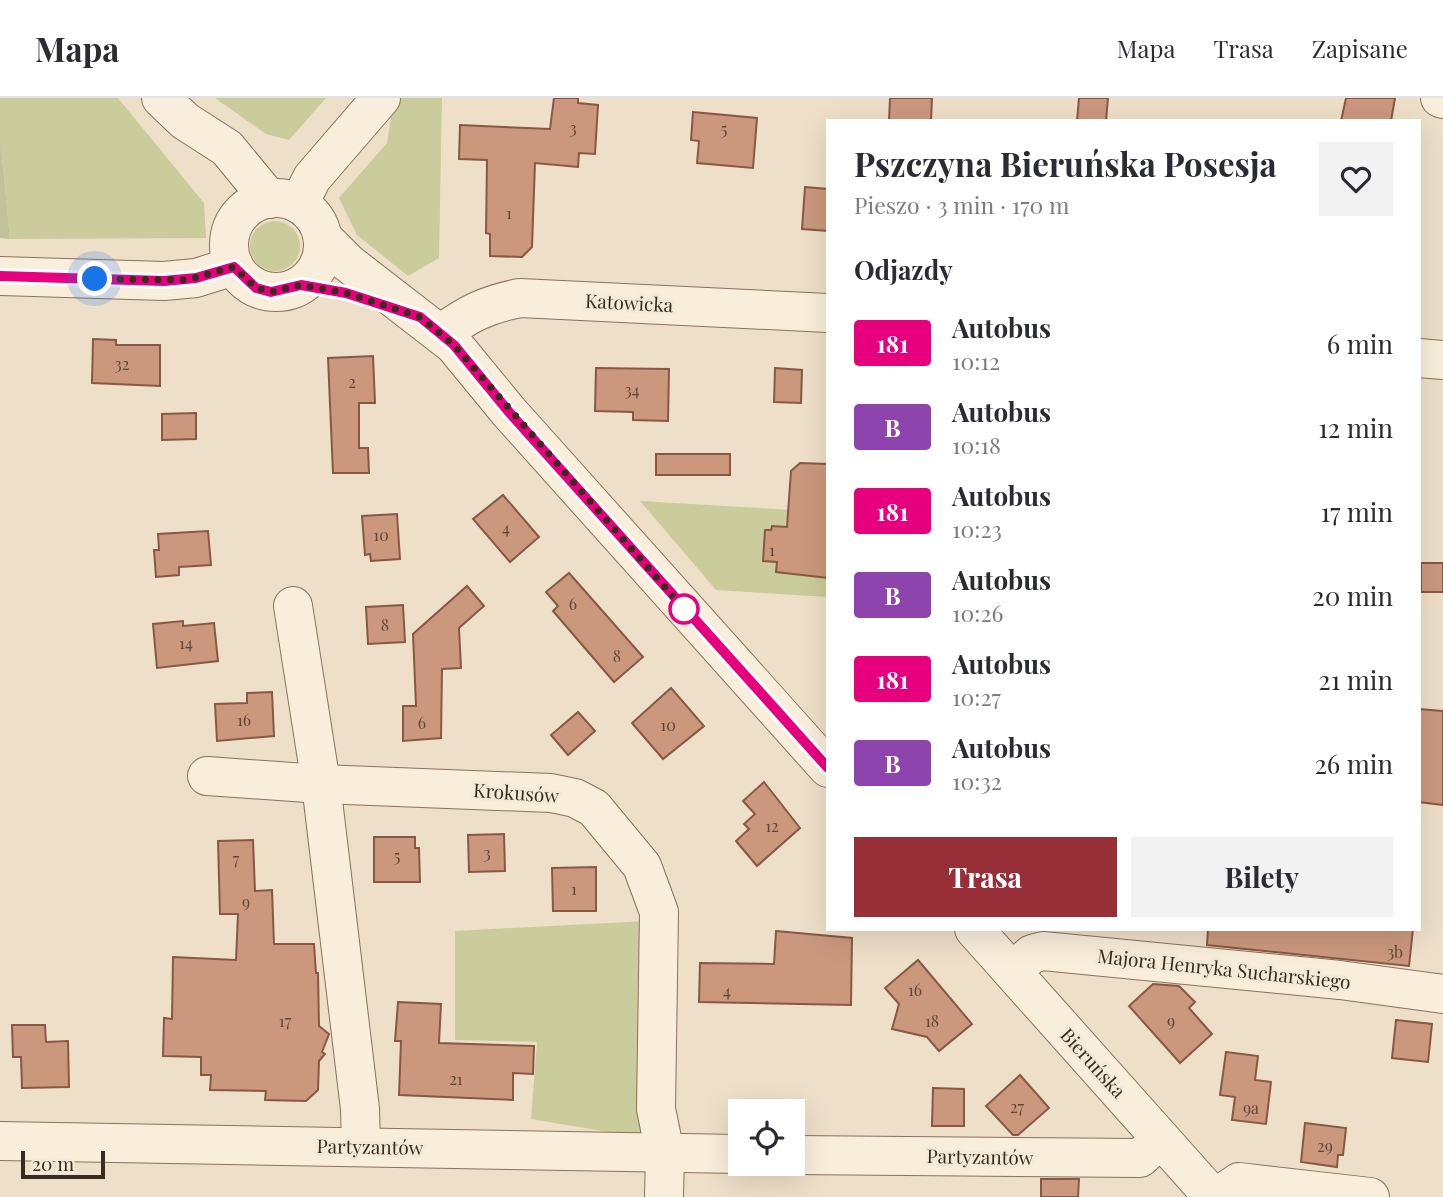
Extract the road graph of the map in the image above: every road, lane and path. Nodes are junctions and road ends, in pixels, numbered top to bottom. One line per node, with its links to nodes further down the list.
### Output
1 (381, 98): 3 (street)
2 (173, 110): 3 (street)
3 (270, 205): 4 (street); 5 (street)
4 (323, 238): 7 (street); 9 (street)
5 (234, 267): 6 (street); 7 (street)
6 (0, 276)
7 (301, 285): 9 (street)
8 (826, 313): 9 (street, Katowicka)
9 (430, 325): 13 (street)
10 (1421, 358): 11 (street)
11 (1443, 360)
12 (293, 606): 15 (street)
13 (826, 766)
14 (207, 776): 15 (street, Krokusów)
15 (321, 784): 21 (street); 22 (street, Krokusów)
16 (976, 931): 17 (street, Bieruńska)
17 (1012, 971): 18 (street, Majora Henryka Sucharskiego); 19 (street, Bieruńska)
18 (1443, 994)
19 (1161, 1139): 24 (street, Partyzantów); 26 (street, Bieruńska)
20 (0, 1141): 21 (street, Partyzantów)
21 (361, 1147): 22 (street, Partyzantów)
22 (665, 1153): 23 (street, Partyzantów); 25 (street, Krokusów)
23 (728, 1154)
24 (805, 1155)
25 (664, 1197)
26 (1215, 1197): 27 (street)
27 (1370, 1197)

